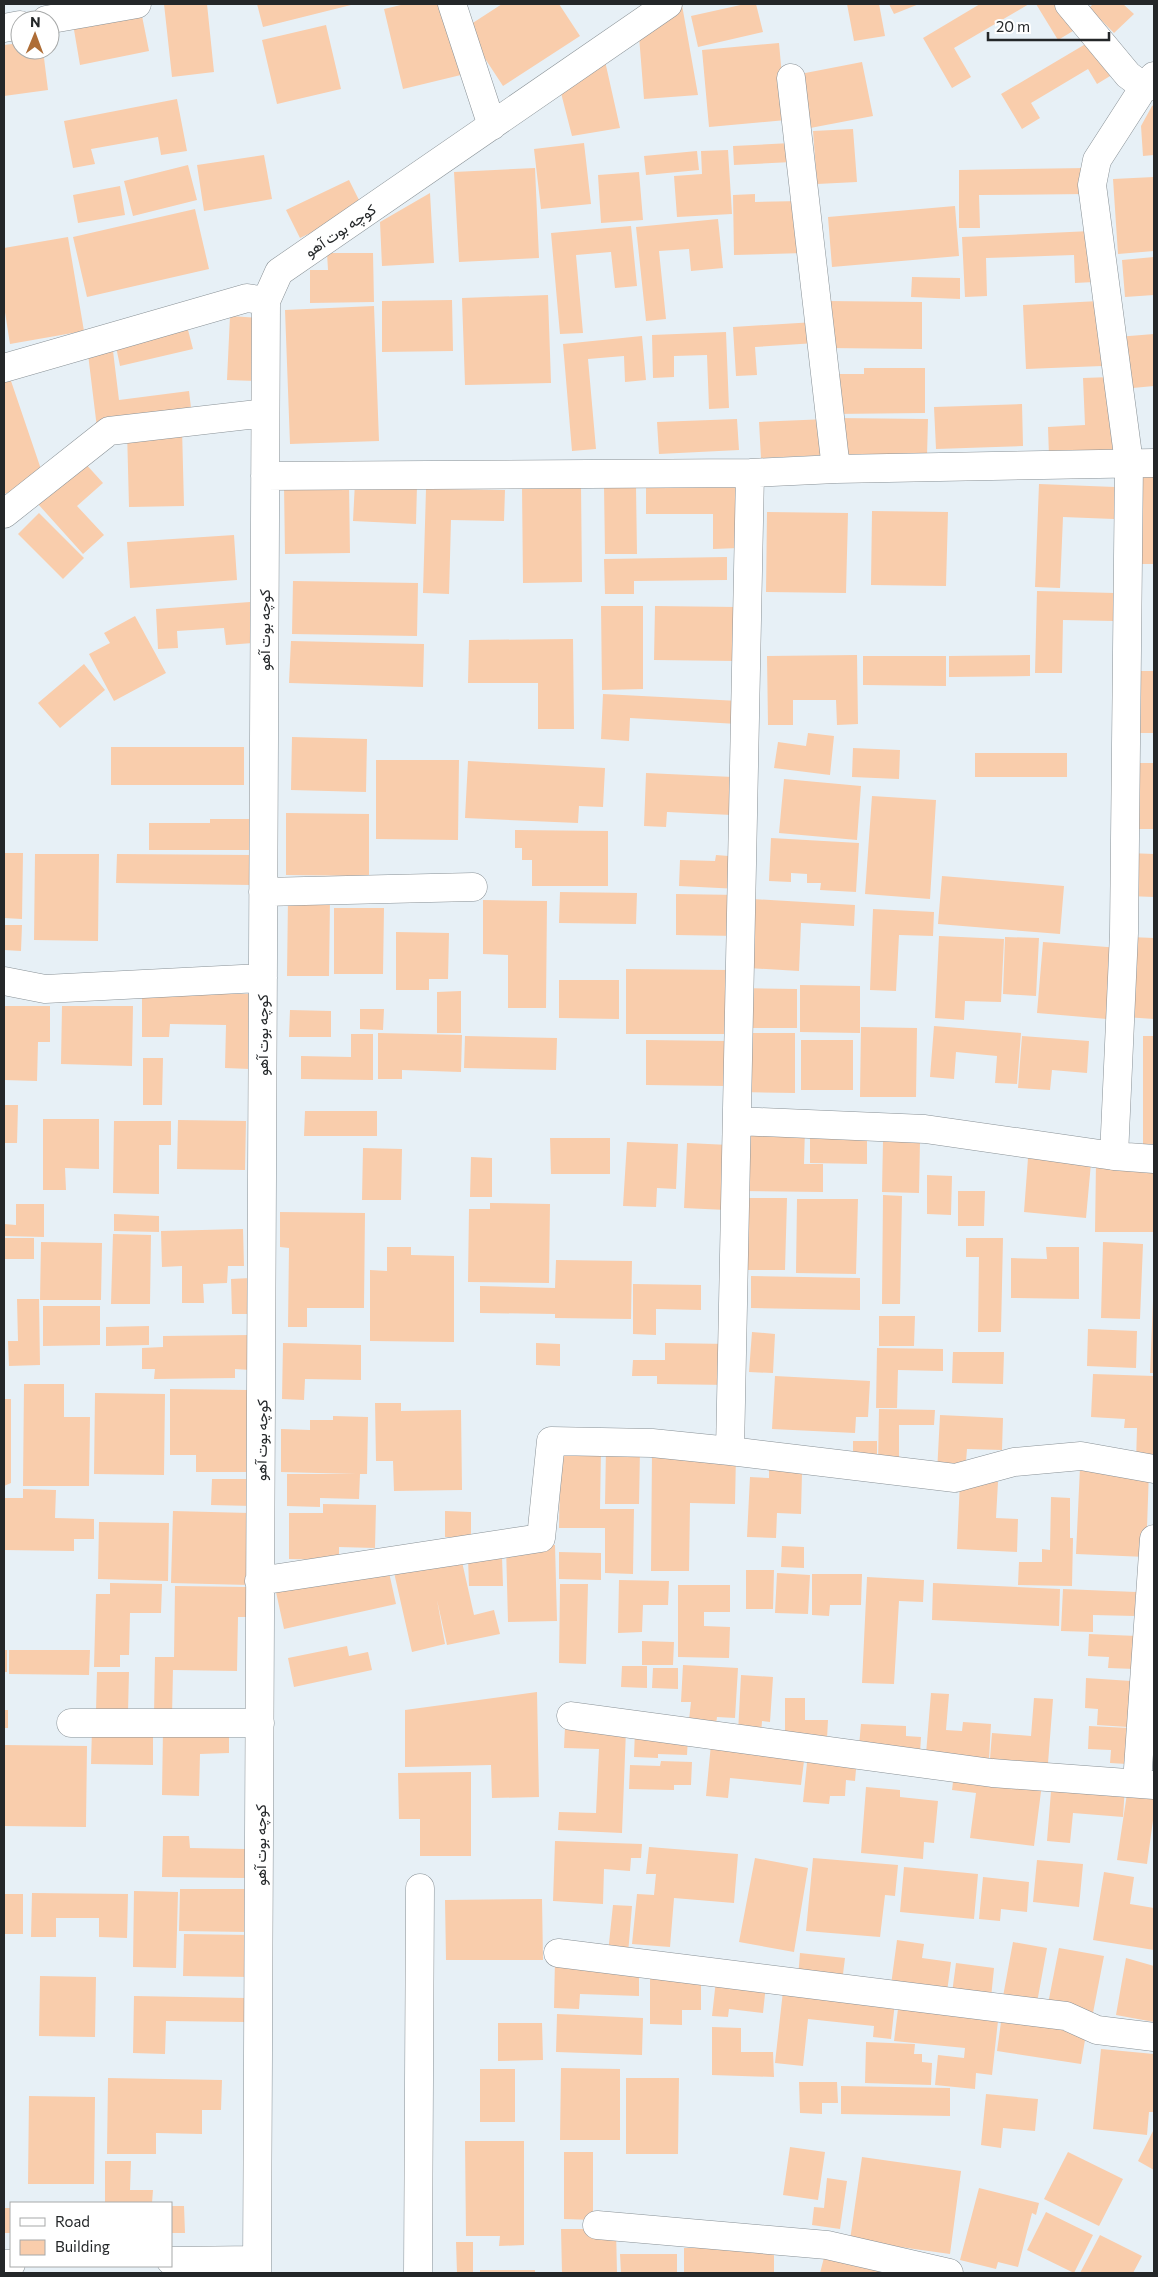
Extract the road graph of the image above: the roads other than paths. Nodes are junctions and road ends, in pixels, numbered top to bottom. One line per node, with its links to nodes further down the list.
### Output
1 (137, 4): 5 (street)
2 (452, 4): 8 (street)
3 (668, 4): 8 (street, کوچه بوت آهو)
4 (1069, 4): 7 (street)
5 (60, 18)
6 (791, 78): 13 (street)
7 (1151, 83): 12 (street)
8 (492, 126): 9 (street, کوچه بوت آهو)
9 (266, 301): 10 (street); 11 (street, کوچه بوت آهو)
10 (4, 368)
11 (265, 413): 15 (street, کوچه بوت آهو); 16 (street)
12 (1142, 463): 13 (street); 22 (street)
13 (836, 469): 14 (street)
14 (750, 473): 15 (street); 21 (street)
15 (265, 476): 18 (street, کوچه بوت آهو)
16 (4, 514)
17 (473, 888): 18 (street)
18 (263, 892): 19 (street, کوچه بوت آهو)
19 (263, 978): 20 (street); 27 (street, کوچه بوت آهو)
20 (4, 981)
21 (737, 1121): 22 (street); 24 (street)
22 (1114, 1156): 23 (street)
23 (1154, 1159)
24 (730, 1451): 25 (street); 27 (street)
25 (1154, 1469)
26 (1154, 1539): 31 (street)
27 (259, 1581): 30 (street, کوچه بوت آهو)
28 (572, 1716): 31 (street)
29 (71, 1722): 30 (street)
30 (260, 1723): 37 (street, کوچه بوت آهو)
31 (1145, 1784)
32 (420, 1888): 38 (street)
33 (558, 1953): 34 (street)
34 (1154, 2037)
35 (597, 2225): 39 (street)
36 (172, 2262): 37 (street)
37 (257, 2267)
38 (418, 2273)
39 (948, 2273)

